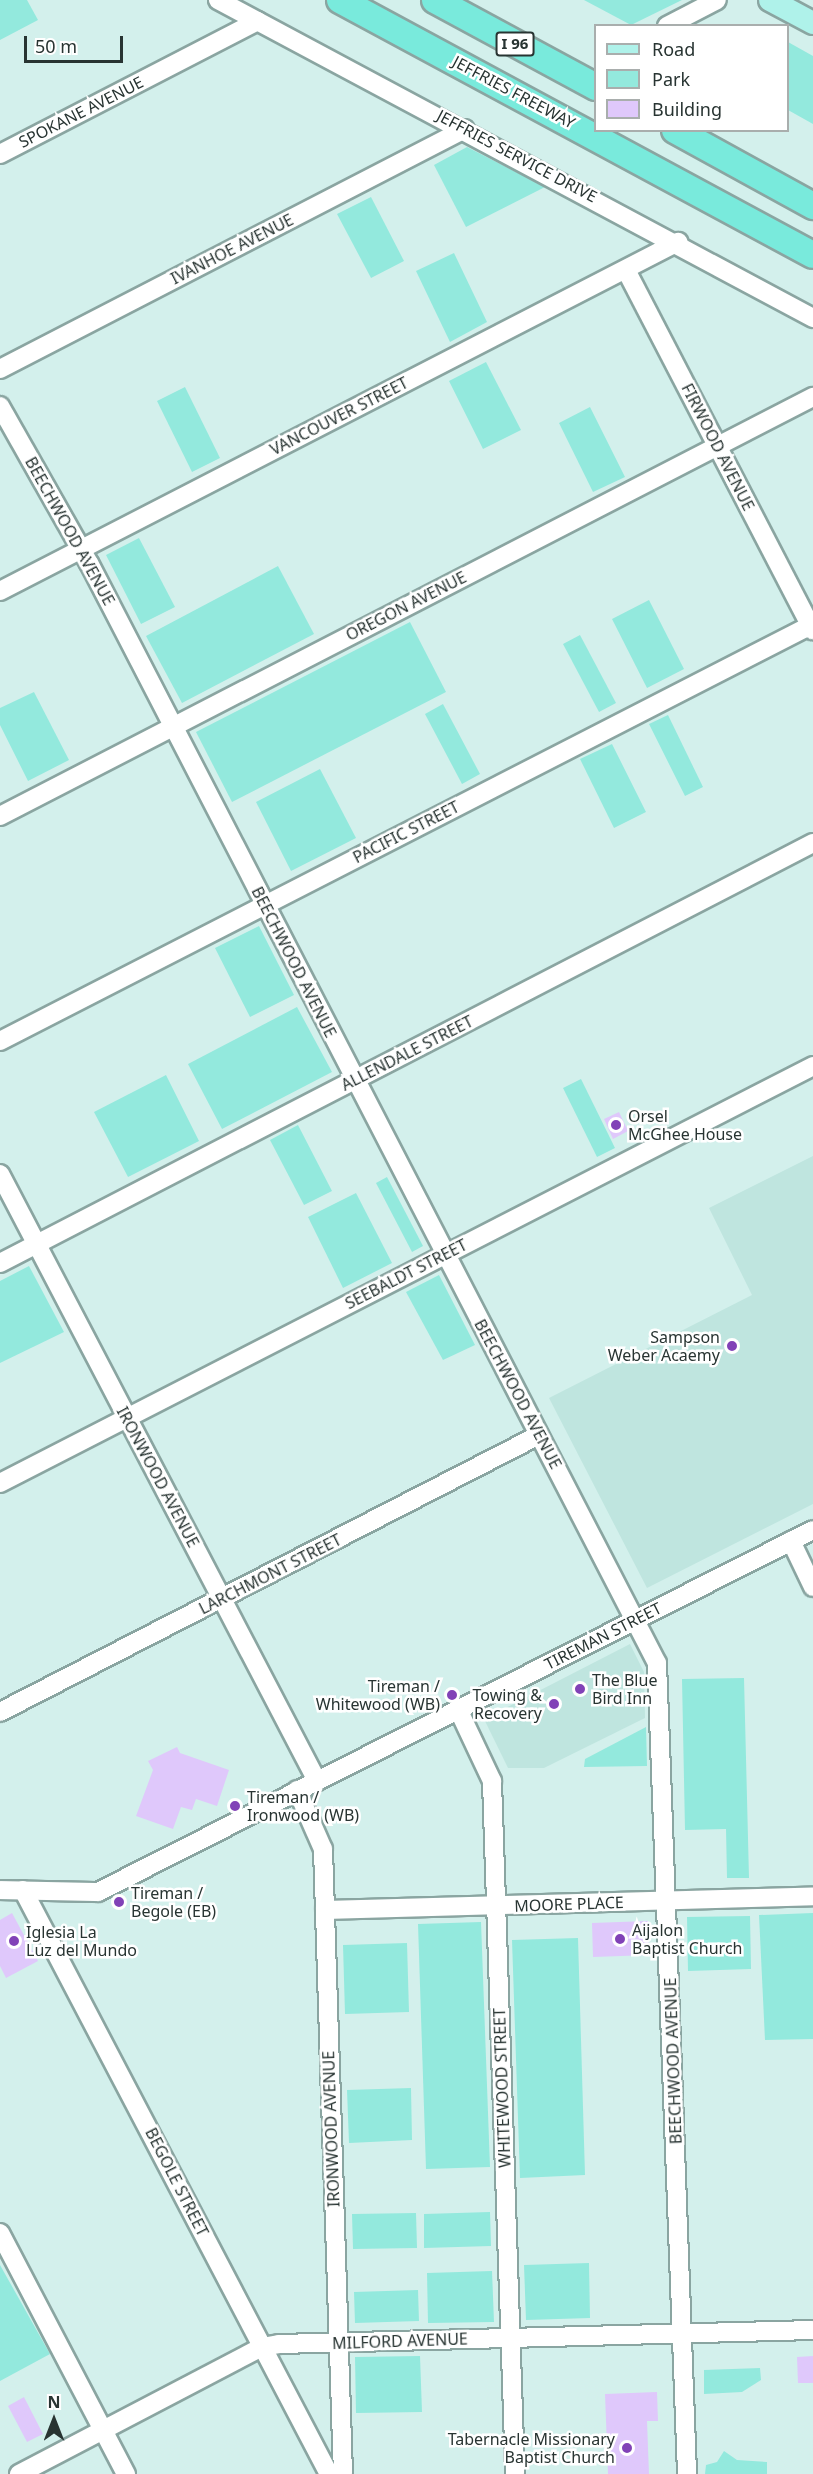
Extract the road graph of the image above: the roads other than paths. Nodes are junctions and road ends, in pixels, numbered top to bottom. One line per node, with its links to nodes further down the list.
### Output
1 (218, 0): 6 (street, JEFFRIES SERVICE DRIVE)
2 (340, 0): 15 (highway, JEFFRIES FREEWAY / I 96)
3 (435, 0): 9 (highway, I 96)
4 (717, 0): 8 (street)
5 (770, 0): 7 (main road)
6 (258, 21): 10 (street, JEFFRIES SERVICE DRIVE); 12 (street, SPOKANE AVENUE)
7 (813, 23)
8 (671, 24)
9 (594, 86)
10 (465, 129): 14 (street, JEFFRIES SERVICE DRIVE); 18 (street, IVANHOE AVENUE)
11 (679, 132): 13 (highway)
12 (0, 154)
13 (813, 206)
14 (678, 242): 16 (street, VANCOUVER STREET); 17 (street, JEFFRIES SERVICE DRIVE)
15 (813, 255)
16 (626, 270): 21 (street, FIRWOOD AVENUE); 22 (street, VANCOUVER STREET)
17 (813, 318)
18 (0, 369)
19 (813, 397): 21 (street, OREGON AVENUE)
20 (0, 406): 22 (street, BEECHWOOD AVENUE)
21 (717, 446): 24 (street, FIRWOOD AVENUE); 25 (street, OREGON AVENUE)
22 (81, 548): 23 (street, VANCOUVER STREET); 25 (street, BEECHWOOD AVENUE)
23 (0, 591)
24 (812, 626): 28 (street, PACIFIC STREET)
25 (174, 727): 26 (street, OREGON AVENUE); 28 (street, BEECHWOOD AVENUE)
26 (0, 816)
27 (813, 843): 31 (street, ALLENDALE STREET)
28 (265, 905): 29 (street, PACIFIC STREET); 31 (street, BEECHWOOD AVENUE)
29 (0, 1041)
30 (813, 1066): 34 (street, SEEBALDT STREET)
31 (354, 1080): 33 (street, ALLENDALE STREET); 34 (street, BEECHWOOD AVENUE)
32 (0, 1174): 33 (street, IRONWOOD AVENUE)
33 (36, 1244): 35 (street, ALLENDALE STREET); 36 (street, IRONWOOD AVENUE)
34 (445, 1255): 36 (street, SEEBALDT STREET); 37 (street, BEECHWOOD AVENUE)
35 (0, 1263)
36 (127, 1418): 38 (street, SEEBALDT STREET); 42 (street, IRONWOOD AVENUE)
37 (539, 1435): 42 (street, LARCHMONT STREET); 43 (street, BEECHWOOD AVENUE)
38 (0, 1483)
39 (813, 1530): 40 (street, TIREMAN STREET)
40 (790, 1541): 41 (street); 43 (street, TIREMAN STREET)
41 (813, 1587)
42 (221, 1599): 45 (street, LARCHMONT STREET); 46 (street, IRONWOOD AVENUE)
43 (635, 1620): 44 (street, TIREMAN STREET); 51 (street, BEECHWOOD AVENUE)
44 (458, 1709): 46 (street, TIREMAN STREET); 52 (street, WHITEWOOD STREET)
45 (0, 1712)
46 (317, 1781): 47 (street, TIREMAN STREET)
47 (297, 1790): 49 (street, TIREMAN STREET); 53 (street, IRONWOOD AVENUE)
48 (0, 1890): 49 (street, TIREMAN STREET)
49 (23, 1890): 59 (street, BEGOLE STREET)
50 (813, 1896): 51 (street, MOORE PLACE)
51 (668, 1900): 52 (street, MOORE PLACE); 56 (street, BEECHWOOD AVENUE)
52 (496, 1906): 53 (street, MOORE PLACE); 57 (street, WHITEWOOD STREET)
53 (325, 1910): 58 (street, IRONWOOD AVENUE)
54 (0, 2234): 60 (street)
55 (813, 2330): 56 (street, MILFORD AVENUE)
56 (682, 2333): 57 (street, MILFORD AVENUE); 66 (street, BEECHWOOD AVENUE)
57 (510, 2338): 58 (street, MILFORD AVENUE); 65 (street, WHITEWOOD STREET)
58 (339, 2343): 59 (street, MILFORD AVENUE); 64 (street, IRONWOOD AVENUE)
59 (262, 2347): 60 (street, MILFORD AVENUE); 63 (street, BEGOLE STREET)
60 (103, 2430): 61 (street, MILFORD AVENUE); 62 (street)
61 (19, 2474)
62 (126, 2474)
63 (329, 2474)
64 (343, 2474)
65 (514, 2474)
66 (687, 2474)

